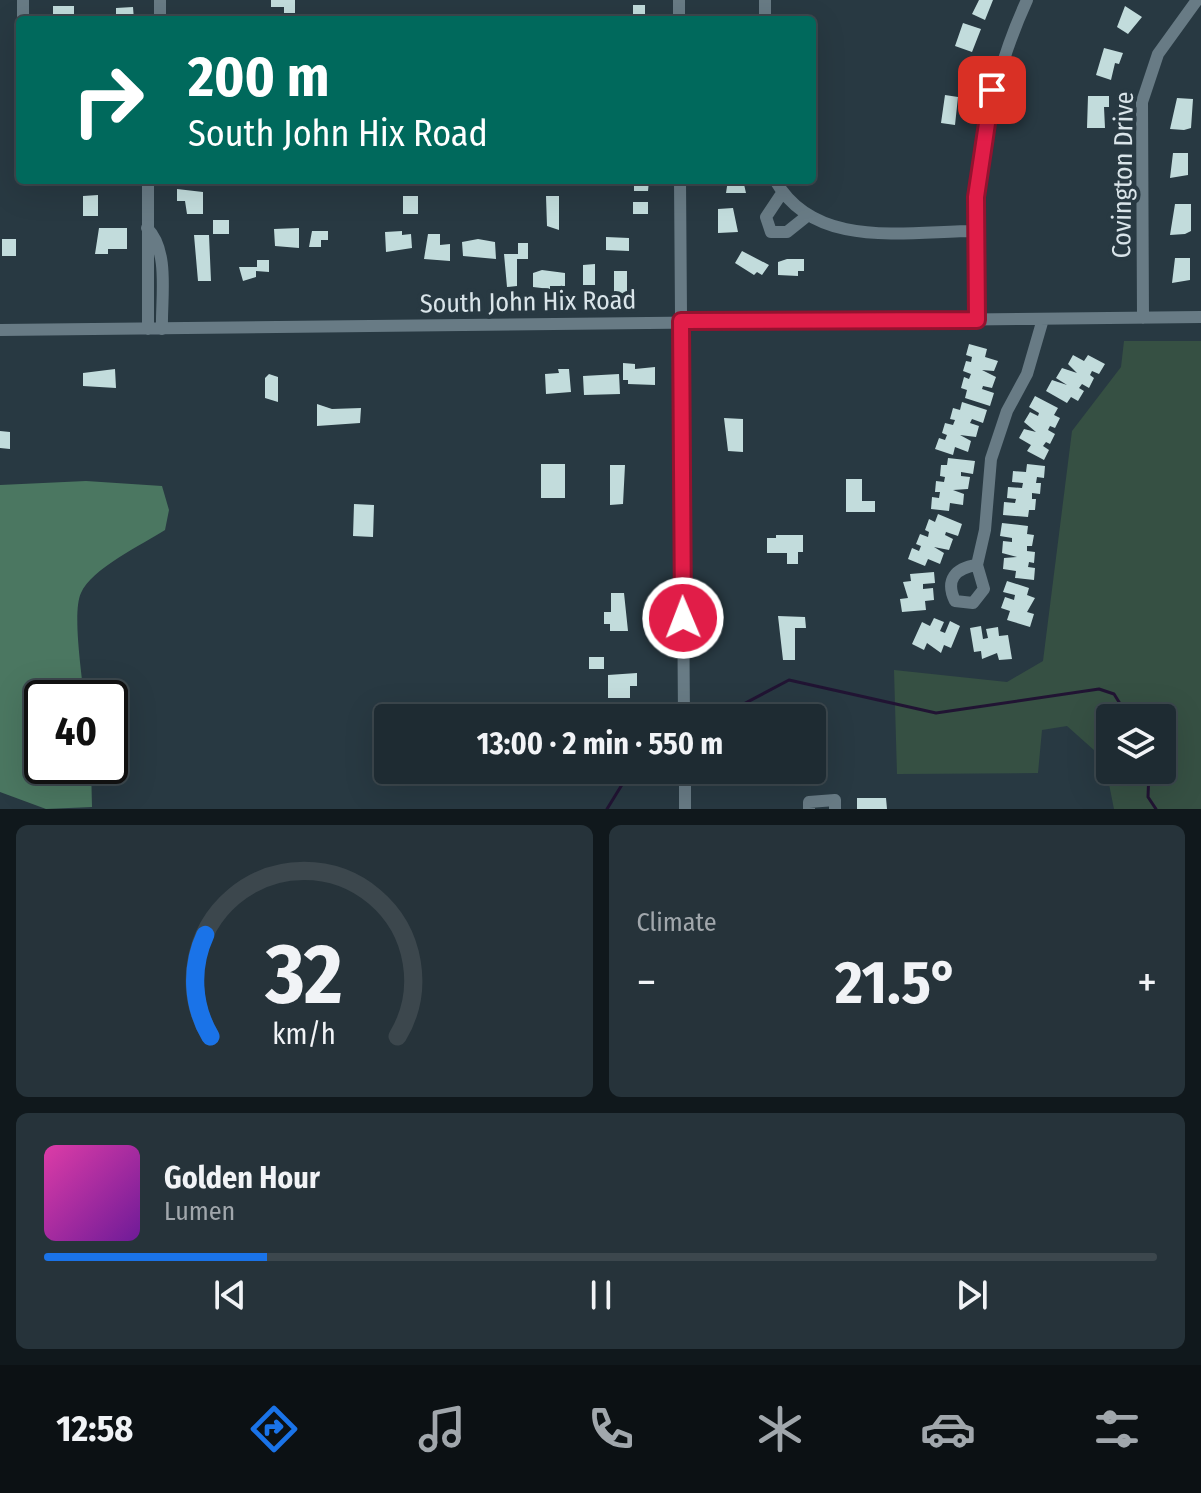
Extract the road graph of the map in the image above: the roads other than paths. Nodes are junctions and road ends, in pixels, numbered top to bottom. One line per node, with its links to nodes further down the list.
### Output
1 (1027, 0): 9 (street)
2 (1197, 0): 11 (street, Covington Drive)
3 (148, 184): 8 (street)
4 (680, 184): 14 (street)
5 (777, 184): 6 (street)
6 (782, 193): 7 (street); 7 (street)
7 (807, 216): 9 (street)
8 (147, 228): 15 (street); 16 (street)
9 (976, 231): 13 (street)
10 (1201, 317): 11 (street, South John Hix Road)
11 (1143, 318): 12 (street, South John Hix Road)
12 (1043, 319): 13 (street, South John Hix Road); 18 (street)
13 (977, 320): 14 (street, South John Hix Road)
14 (681, 321): 16 (street, South John Hix Road); 19 (street)
15 (148, 329): 16 (street, South John Hix Road); 17 (street, South John Hix Road)
16 (162, 329)
17 (0, 330)
18 (977, 565)
19 (684, 704)
20 (685, 784): 21 (street)
21 (685, 809)
22 (809, 809): 23 (street)
23 (835, 809)

